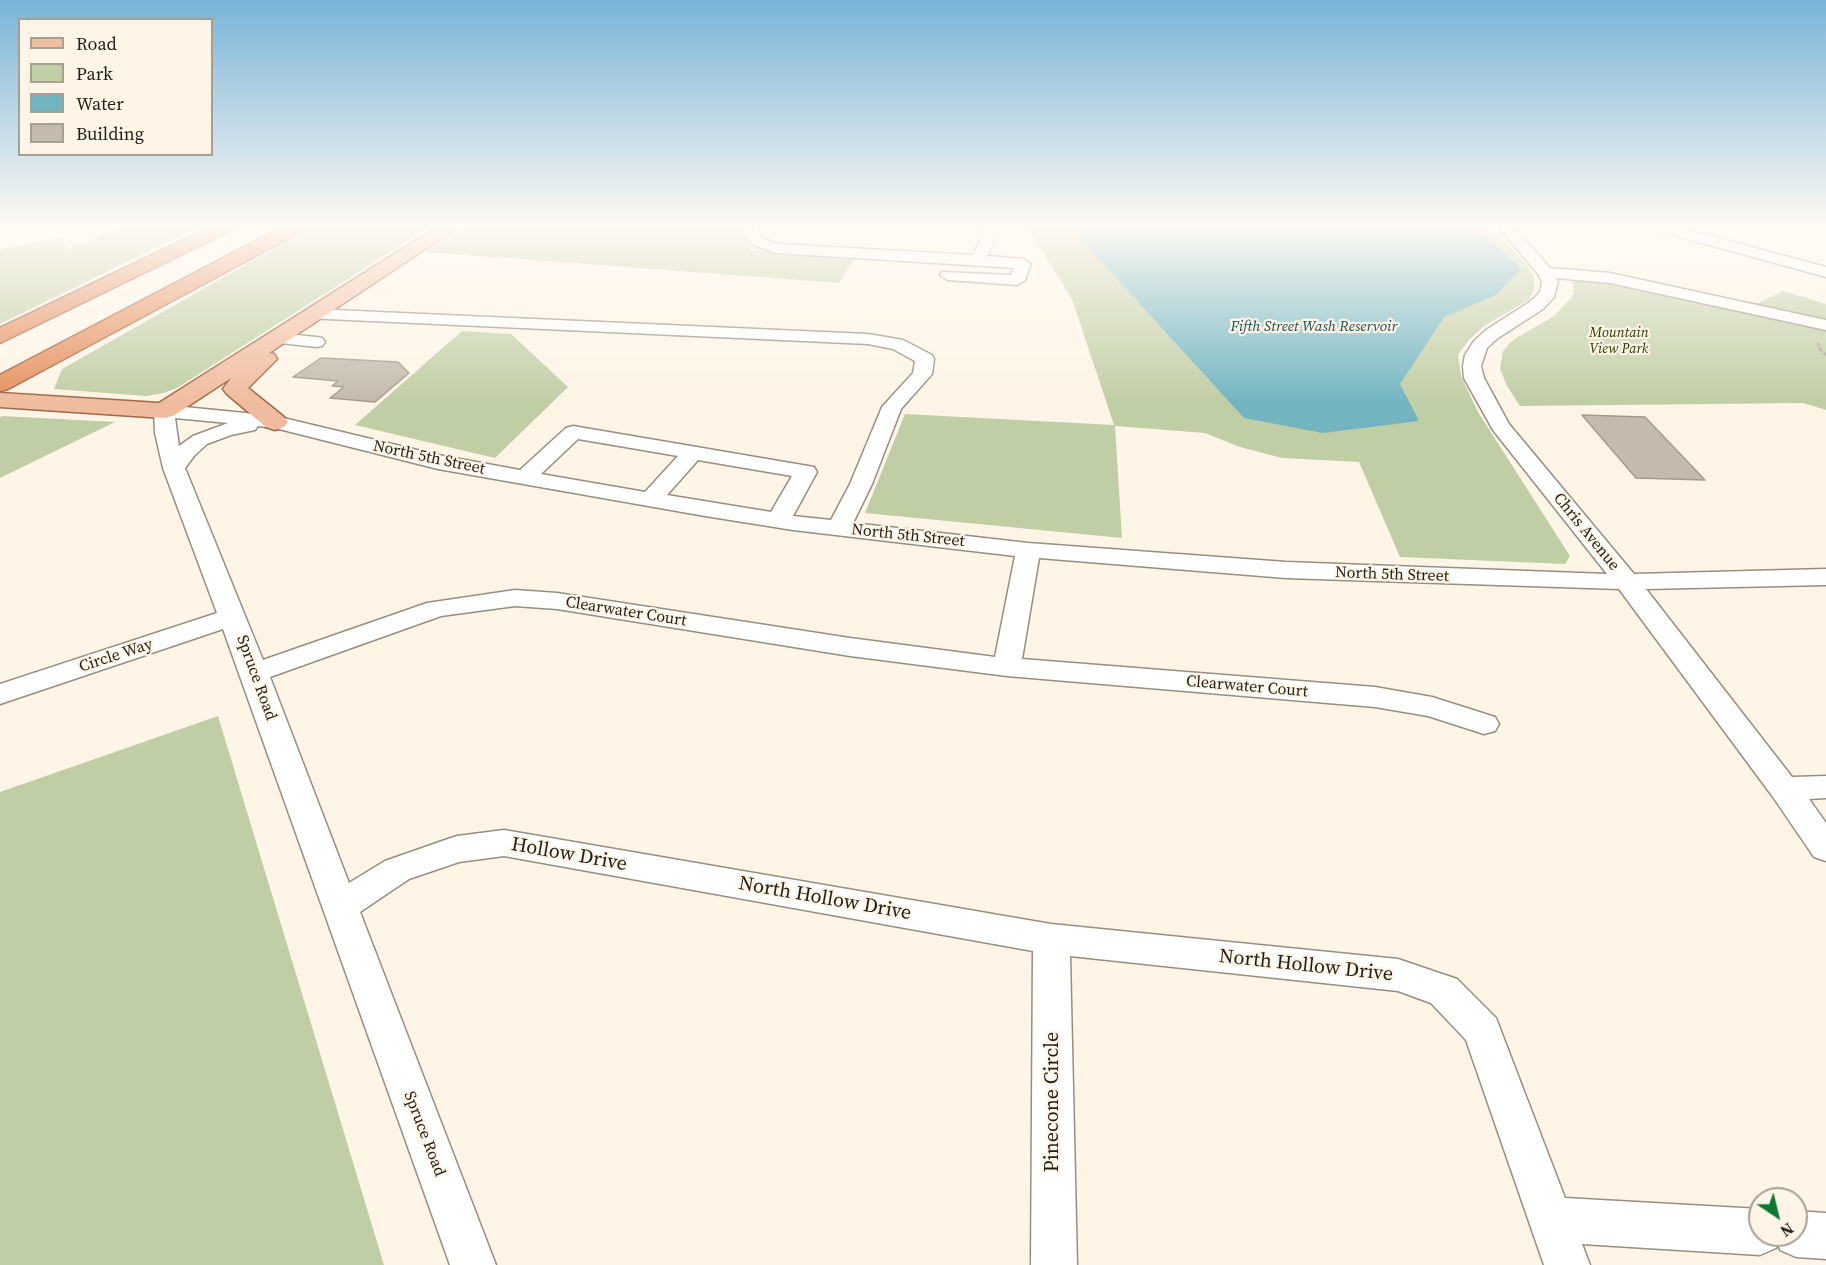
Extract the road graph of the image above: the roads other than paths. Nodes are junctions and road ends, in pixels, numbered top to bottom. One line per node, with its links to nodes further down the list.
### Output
1 (107, 284): 8 (highway)
2 (188, 284): 11 (highway)
3 (359, 284): 6 (main road)
4 (1550, 284): 23 (street, Chris Avenue)
5 (1638, 284): 7 (street)
6 (312, 314): 9 (main road); 13 (main road); 20 (street)
7 (1826, 325)
8 (0, 336)
9 (287, 339): 10 (street); 14 (main road)
10 (316, 342)
11 (0, 384)
12 (0, 400): 13 (main road, North 5th Street)
13 (164, 411): 14 (street, North 5th Street); 16 (street, Spruce Road)
14 (275, 422): 16 (street); 17 (street, North 5th Street)
15 (693, 453): 17 (street); 18 (street); 19 (street)
16 (174, 468): 24 (street, Spruce Road)
17 (525, 477): 18 (street, North 5th Street)
18 (651, 500): 19 (street, North 5th Street)
19 (778, 520): 20 (street, North 5th Street)
20 (839, 528): 21 (street, North 5th Street)
21 (1028, 550): 23 (street, North 5th Street); 25 (street)
22 (1826, 577): 23 (street, North 5th Street)
23 (1627, 582): 30 (street, Chris Avenue)
24 (233, 617): 26 (street, Spruce Road); 27 (street, Circle Way)
25 (1007, 668): 26 (street, Clearwater Court); 28 (street, Clearwater Court)
26 (254, 673): 33 (street, Spruce Road)
27 (0, 694)
28 (1484, 724)
29 (1826, 787): 30 (street)
30 (1784, 789): 31 (street, Chris Avenue)
31 (1826, 848)
32 (705, 878): 33 (street, Hollow Drive); 34 (street, North Hollow Drive)
33 (339, 908): 39 (street, Spruce Road)
34 (1051, 939): 35 (street, North Hollow Drive); 40 (street, Pinecone Circle)
35 (1551, 1220): 36 (street); 41 (street, North Hollow Drive)
36 (1748, 1231)
37 (1808, 1235): 38 (street)
38 (1826, 1236)
39 (473, 1265)
40 (1054, 1265)
41 (1567, 1265)

